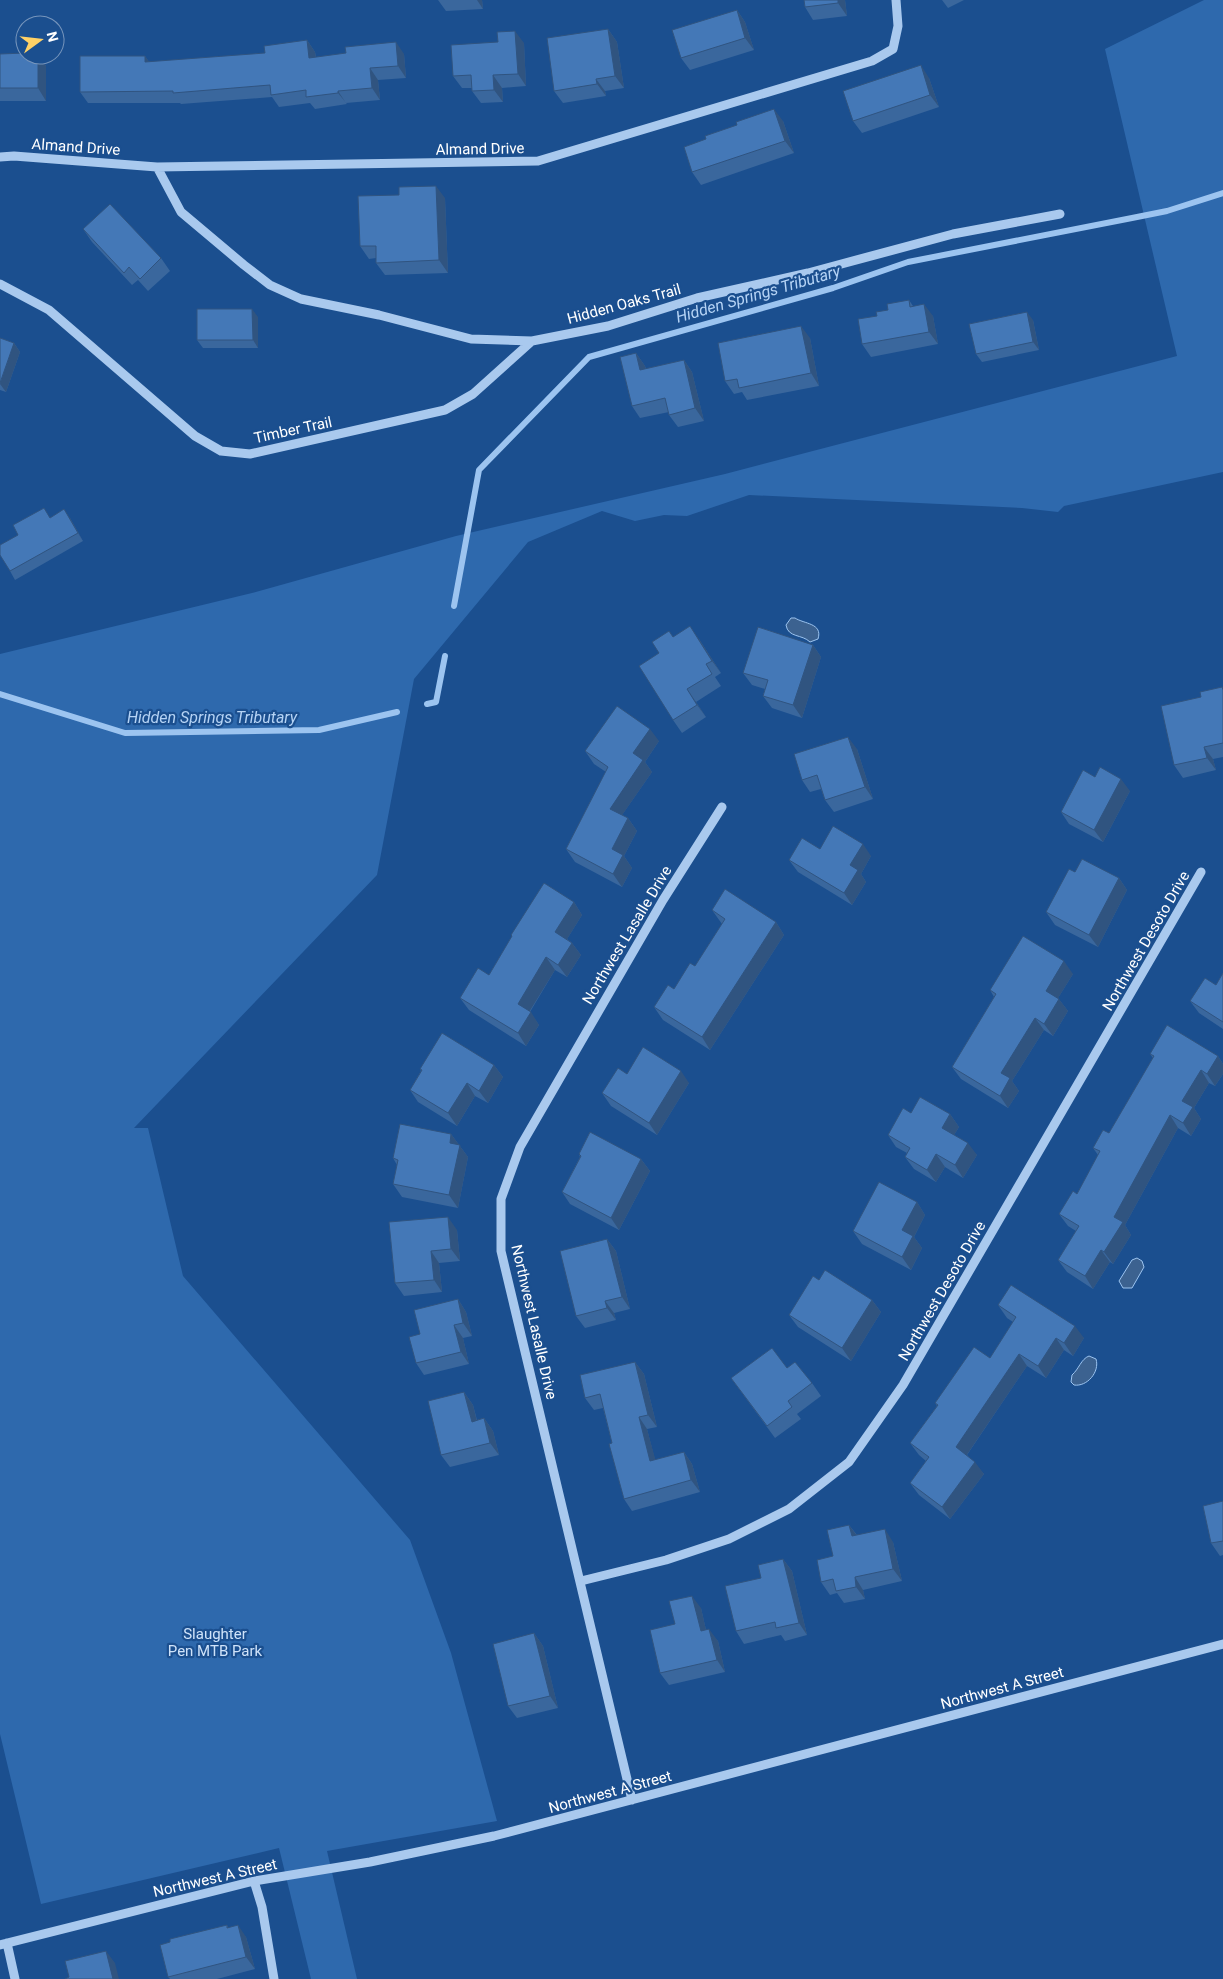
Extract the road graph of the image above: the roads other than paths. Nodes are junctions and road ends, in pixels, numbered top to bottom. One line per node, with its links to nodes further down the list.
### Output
1 (896, 0): 3 (street, Almand Drive)
2 (0, 157): 3 (street, Almand Drive)
3 (157, 167): 6 (street, Hidden Oaks Trail)
4 (1060, 214): 6 (street, Hidden Oaks Trail)
5 (0, 284): 6 (street, Timber Trail)
6 (532, 341)
7 (722, 807): 9 (street, Northwest Lasalle Drive)
8 (1202, 872): 9 (street, Northwest Desoto Drive)
9 (581, 1581): 11 (street, Northwest Lasalle Drive)
10 (1223, 1644): 11 (street, Northwest A Street)
11 (632, 1800): 12 (street, Northwest A Street)
12 (254, 1881): 13 (street, Northwest A Street); 15 (street)
13 (3, 1944): 14 (street)
14 (15, 1979)
15 (274, 1979)

